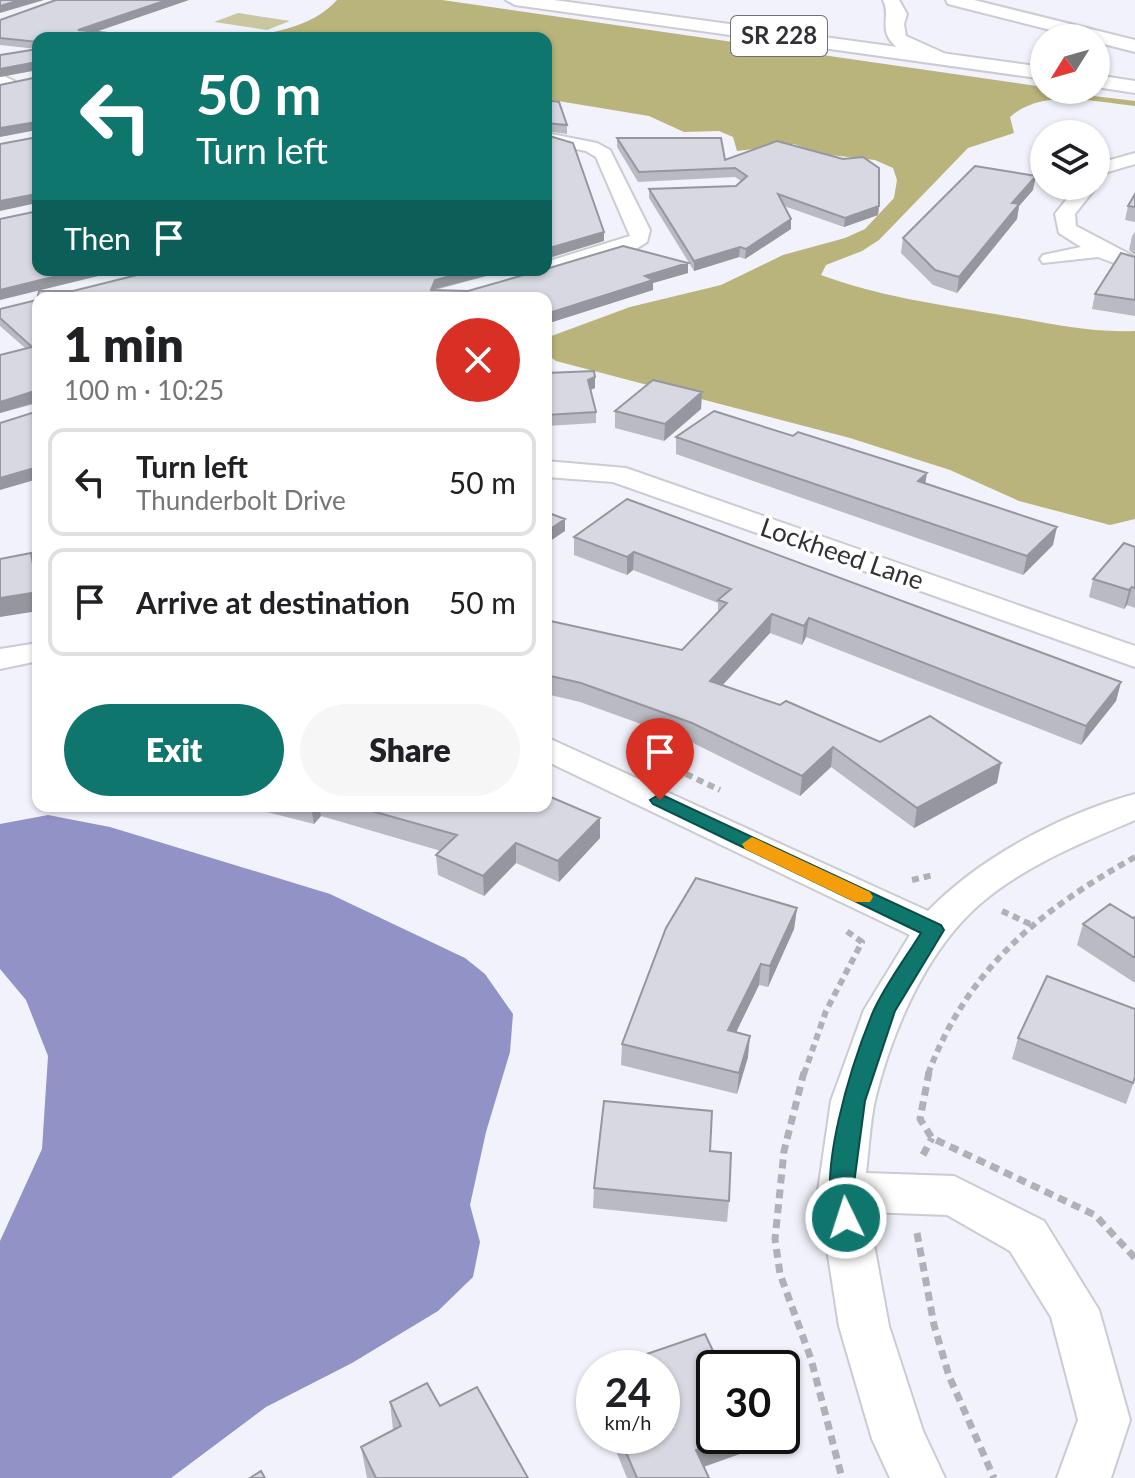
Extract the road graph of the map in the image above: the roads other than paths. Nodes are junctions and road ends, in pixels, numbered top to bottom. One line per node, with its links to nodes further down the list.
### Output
1 (515, 0): 8 (main road, SR 228)
2 (610, 0): 5 (main road, SR 228)
3 (891, 0): 5 (street)
4 (954, 0): 6 (street)
5 (894, 35): 7 (main road, SR 228); 8 (street)
6 (1135, 46)
7 (1030, 53)
8 (939, 58): 11 (main road, SR 228)
9 (1110, 64): 10 (main road)
10 (1135, 67)
11 (1030, 71)
12 (1110, 83): 13 (main road)
13 (1135, 87)
14 (552, 139): 18 (street)
15 (1135, 158): 16 (street)
16 (1110, 166)
17 (648, 190): 18 (street)
18 (622, 191): 23 (street)
19 (1076, 200): 20 (street)
20 (1092, 246): 21 (street); 22 (street)
21 (1050, 259)
22 (1135, 265)
23 (552, 268)
24 (552, 469): 26 (street, Lockheed Lane)
25 (32, 653): 27 (street)
26 (1135, 657)
27 (0, 659)
28 (552, 751): 30 (street)
29 (1135, 806): 30 (street)
30 (933, 930): 31 (street)
31 (841, 1191): 32 (street); 33 (street)
32 (918, 1478)
33 (1084, 1478)

